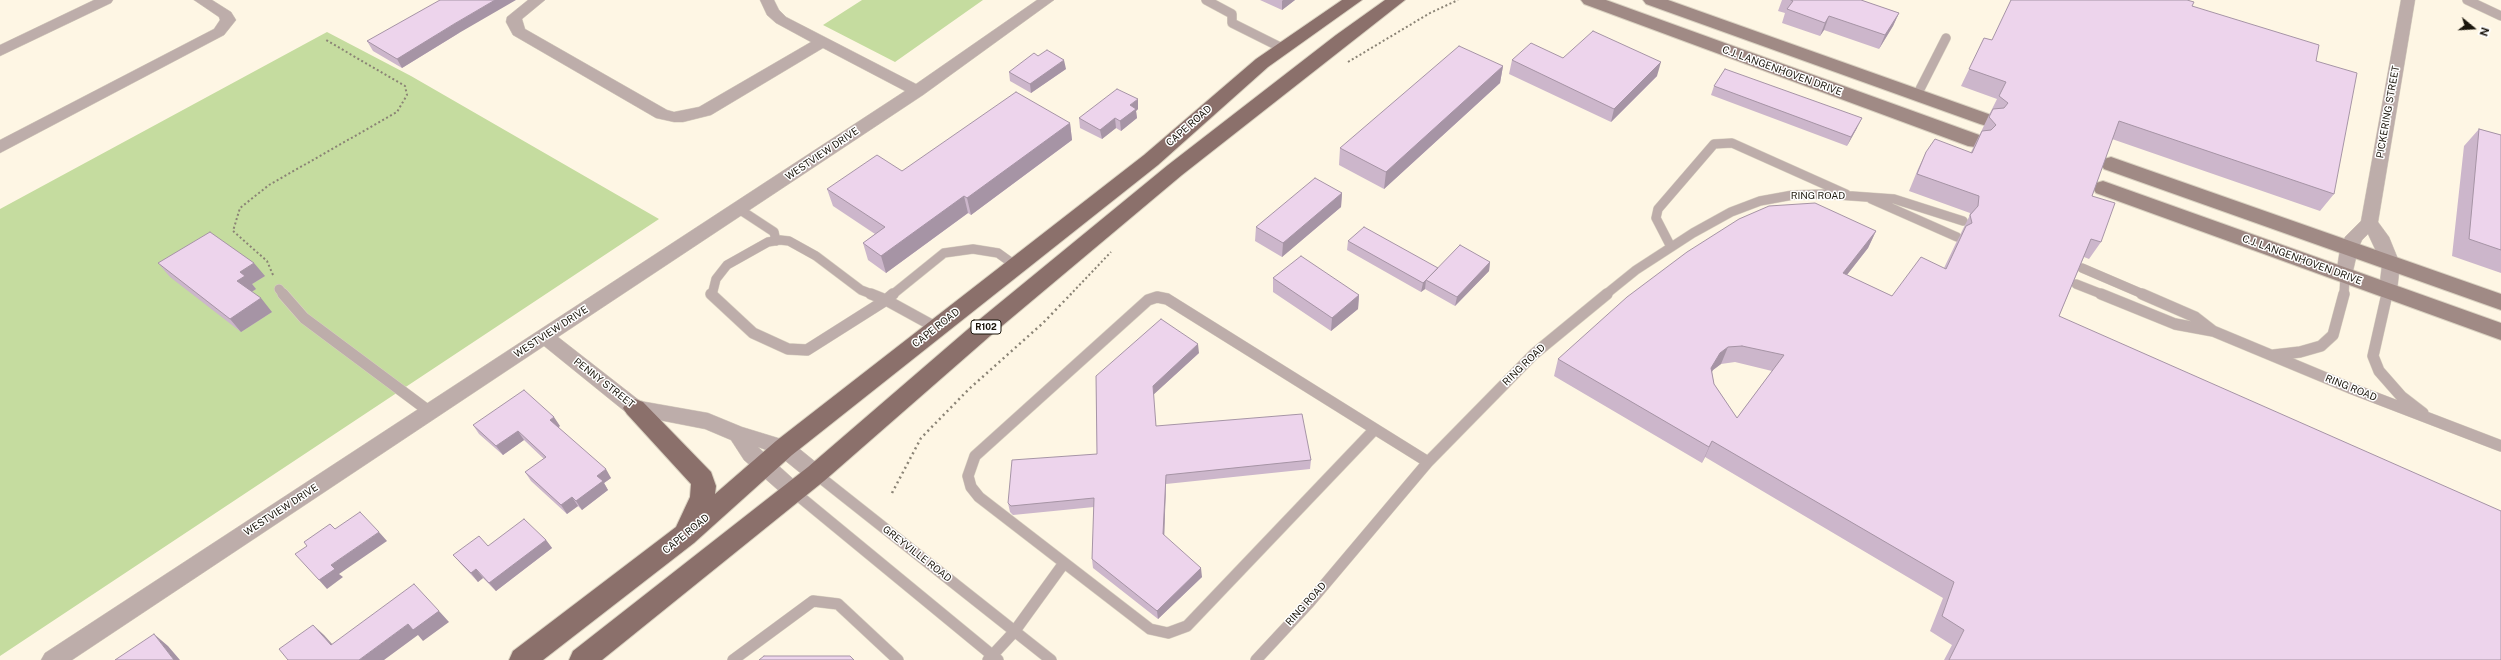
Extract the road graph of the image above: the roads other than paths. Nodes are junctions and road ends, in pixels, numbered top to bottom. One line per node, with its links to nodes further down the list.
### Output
1 (106, 0): 17 (street)
2 (201, 0): 22 (street)
3 (538, 0): 15 (street)
4 (767, 0): 15 (street)
5 (1047, 0): 18 (street, WESTVIEW DRIVE)
6 (1206, 0): 16 (lane)
7 (1353, 0): 16 (main road, CAPE ROAD / R102)
8 (1396, 0): 57 (main road, R102)
9 (1590, 0): 21 (main road, C.J. LANGENHOVEN DRIVE)
10 (1652, 0): 19 (main road)
11 (2408, 0): 29 (street, PICKERING STREET)
12 (2467, 0): 13 (lane)
13 (2501, 16)
14 (1946, 38): 19 (lane)
15 (823, 42): 18 (street)
16 (1282, 48): 35 (main road, CAPE ROAD / R102)
17 (0, 51)
18 (917, 91): 27 (street, WESTVIEW DRIVE)
19 (1917, 95): 20 (main road)
20 (1987, 120)
21 (1975, 141)
22 (0, 147)
23 (2111, 164): 33 (main road)
24 (2103, 188): 37 (main road, C.J. LANGENHOVEN DRIVE)
25 (1853, 197): 26 (lane, RING ROAD); 32 (lane, RING ROAD); 32 (lane)
26 (1870, 198): 28 (lane, RING ROAD); 30 (lane, RING ROAD)
27 (739, 209): 31 (lane); 46 (street, WESTVIEW DRIVE)
28 (1963, 221)
29 (2369, 223): 33 (street); 34 (street)
30 (1958, 237)
31 (776, 241): 41 (lane); 41 (lane)
32 (1671, 247): 55 (lane, RING ROAD)
33 (2349, 249): 34 (main road); 37 (street)
34 (2391, 264): 40 (street); 42 (main road)
35 (1016, 266): 41 (lane); 43 (main road, CAPE ROAD / R102)
36 (2082, 268): 44 (lane, RING ROAD)
37 (2345, 276): 40 (main road, C.J. LANGENHOVEN DRIVE); 47 (lane, RING ROAD)
38 (2076, 284): 44 (lane, RING ROAD)
39 (279, 289): 49 (lane)
40 (2388, 291): 45 (main road, C.J. LANGENHOVEN DRIVE); 50 (lane, RING ROAD)
41 (886, 300): 43 (lane)
42 (2501, 302)
43 (937, 328): 54 (main road, CAPE ROAD / R102)
44 (2212, 331): 47 (lane, RING ROAD)
45 (2501, 332)
46 (544, 336): 48 (street, PENNY STREET); 49 (street, WESTVIEW DRIVE)
47 (2272, 355): 50 (lane, RING ROAD)
48 (635, 408): 52 (street, PENNY STREET); 59 (main road)
49 (430, 412): 63 (street, WESTVIEW DRIVE)
50 (2431, 420): 53 (lane, RING ROAD)
51 (1375, 429): 55 (lane); 60 (lane); 60 (lane)
52 (738, 434): 54 (street, PENNY STREET); 56 (street)
53 (2501, 446)
54 (784, 448): 56 (main road, CAPE ROAD / R102); 57 (street, GREYVILLE ROAD)
55 (1428, 462): 69 (lane, RING ROAD)
56 (765, 466): 58 (street); 59 (main road, CAPE ROAD / R102)
57 (816, 474): 58 (main road, R102); 61 (lane, GREYVILLE ROAD)
58 (794, 492): 62 (lane); 65 (main road, R102)
59 (685, 535): 64 (main road, CAPE ROAD / R102)
60 (1064, 563): 61 (lane)
61 (1014, 632): 62 (lane); 68 (lane, GREYVILLE ROAD)
62 (993, 658)
63 (53, 660)
64 (522, 660)
65 (582, 660)
66 (733, 660): 67 (lane)
67 (898, 660)
68 (1050, 660)
69 (1256, 660)

